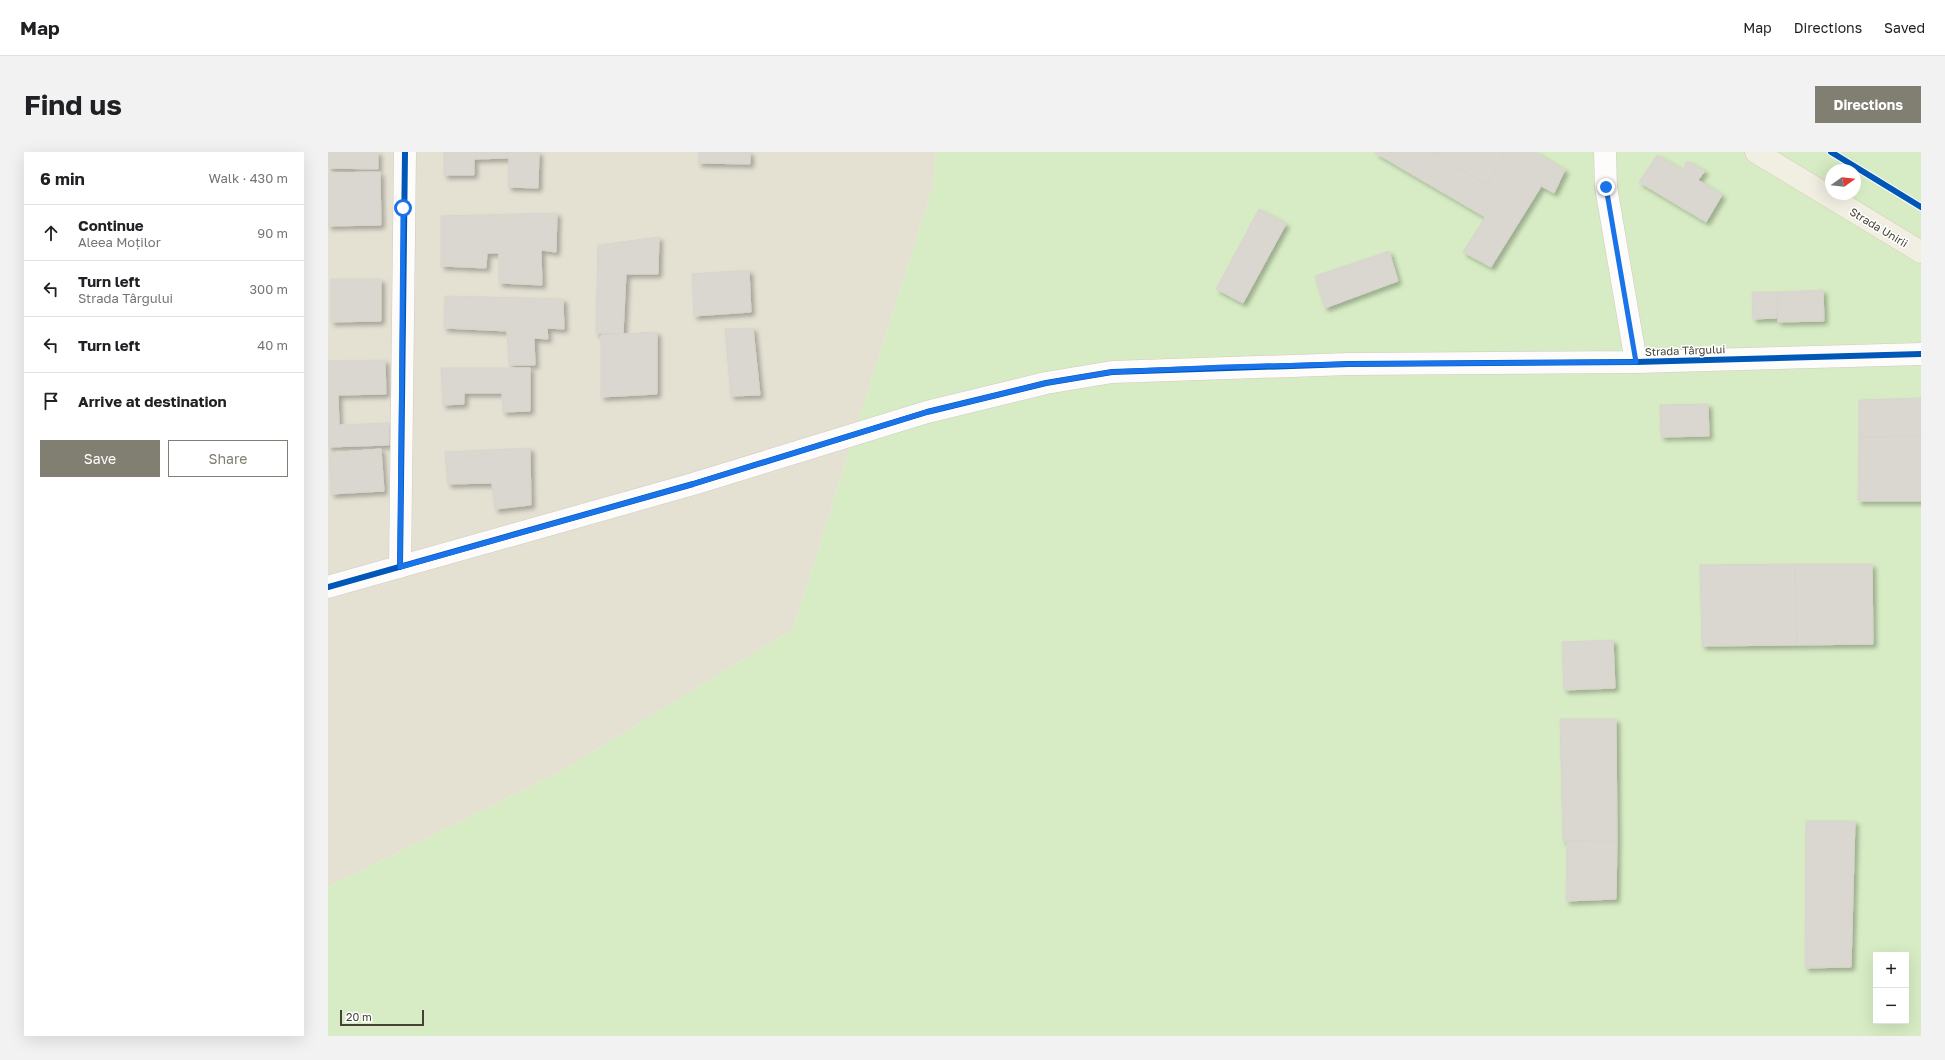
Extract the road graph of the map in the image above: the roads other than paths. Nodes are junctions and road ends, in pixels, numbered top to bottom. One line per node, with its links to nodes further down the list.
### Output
1 (405, 152): 7 (street)
2 (1605, 152): 6 (street)
3 (1756, 152): 4 (main road, Strada Unirii)
4 (1921, 252)
5 (1921, 354): 6 (street, Strada Târgului)
6 (1636, 362): 7 (street, Strada Târgului)
7 (400, 567): 8 (street, Strada Târgului)
8 (328, 587)

